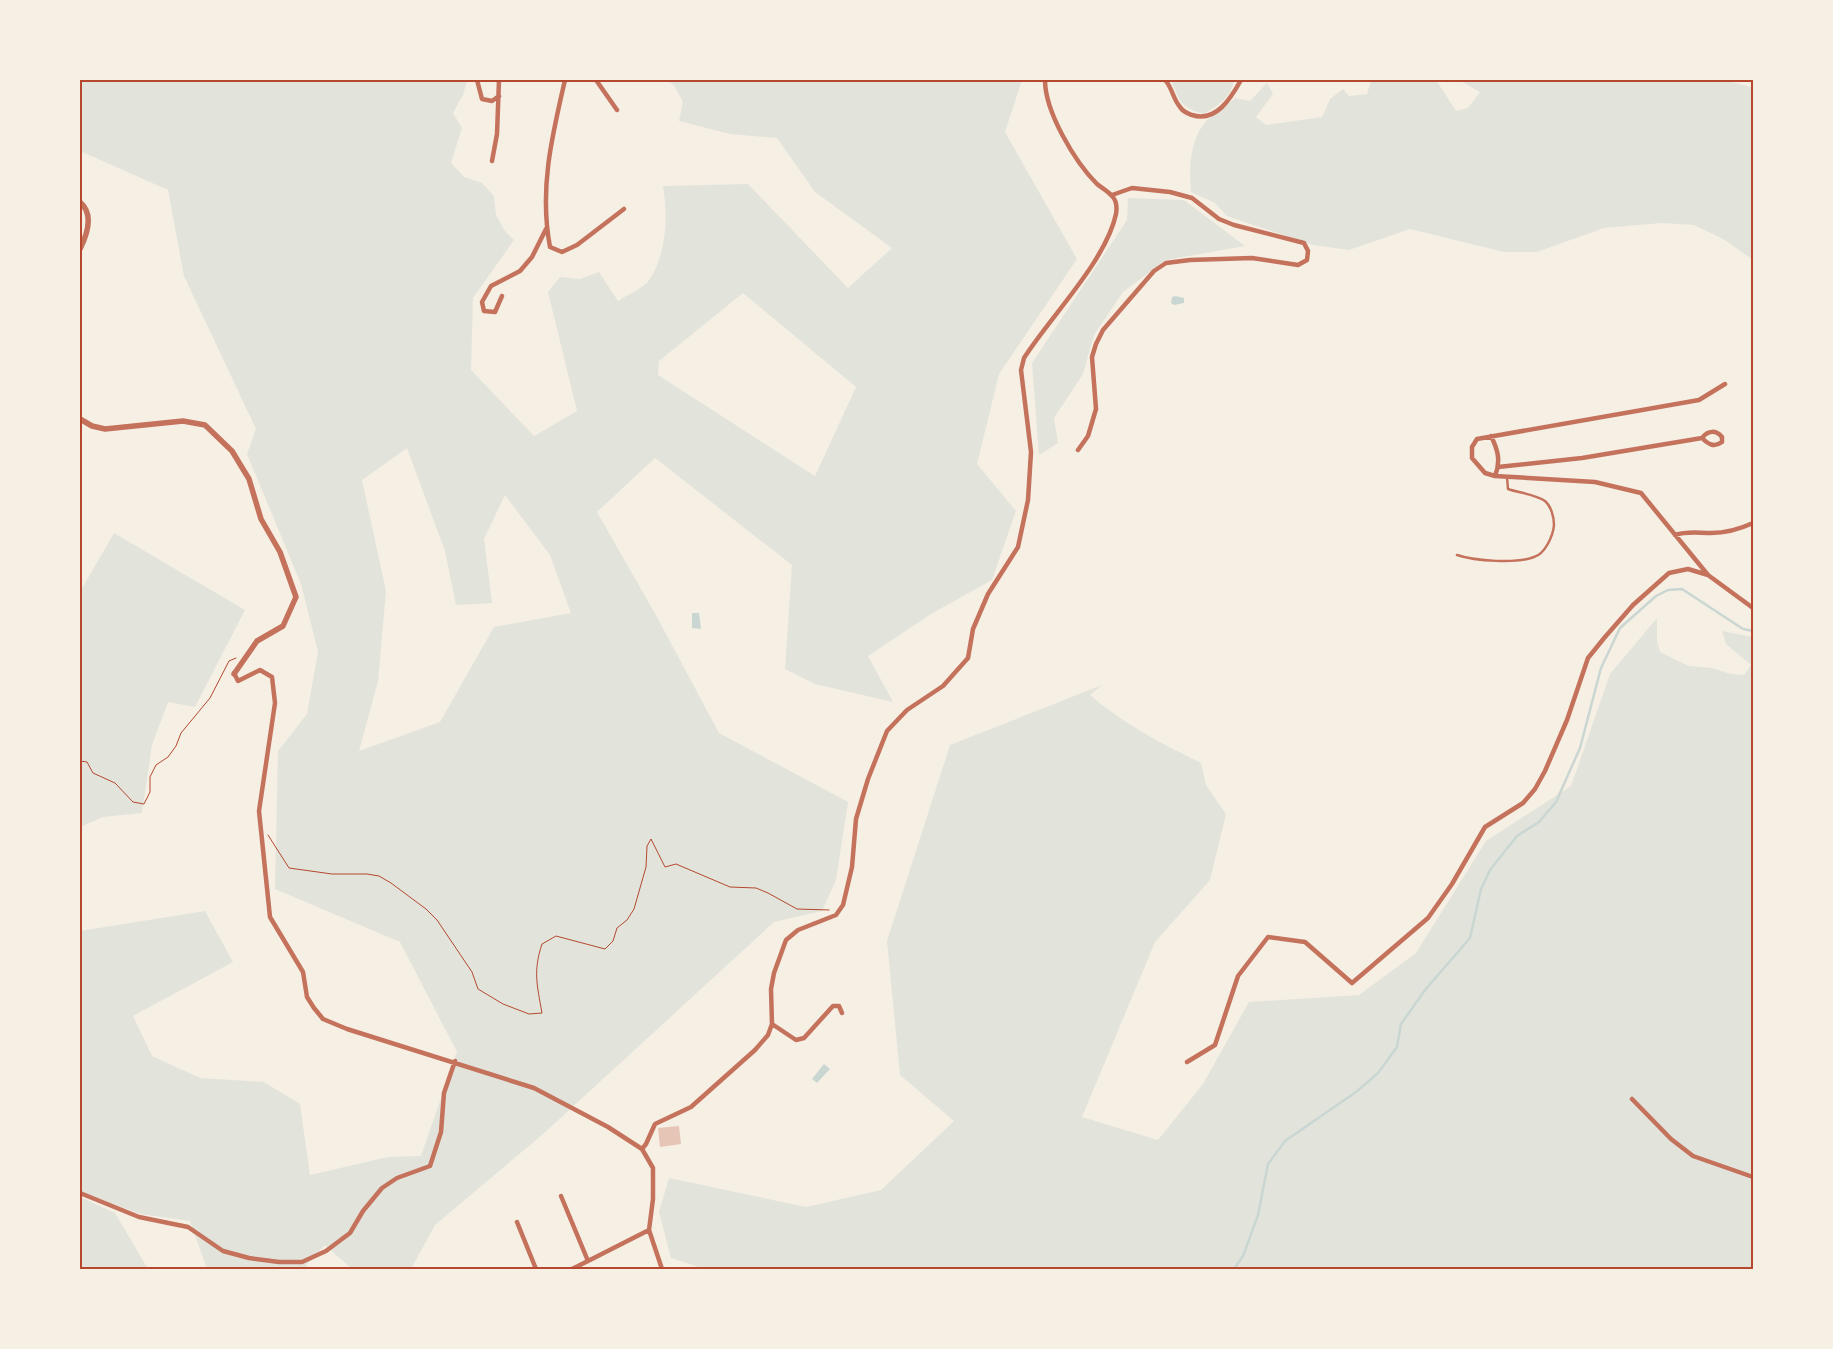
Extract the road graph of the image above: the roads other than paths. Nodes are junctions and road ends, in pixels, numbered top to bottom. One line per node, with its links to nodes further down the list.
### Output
1 (477, 80): 8 (street)
2 (499, 80): 8 (street)
3 (565, 80): 14 (street)
4 (596, 80): 9 (street)
5 (1045, 80): 11 (street)
6 (1165, 80): 7 (street)
7 (1240, 80)
8 (499, 96): 10 (street)
9 (617, 110)
10 (492, 161)
11 (1112, 195): 21 (street); 32 (street)
12 (80, 202): 15 (street)
13 (624, 209): 14 (street)
14 (546, 227): 16 (street)
15 (80, 248)
16 (502, 296)
17 (1725, 384): 19 (street)
18 (80, 420): 30 (street)
19 (1491, 436): 22 (street); 23 (street)
20 (1702, 438): 22 (street)
21 (1078, 450)
22 (1498, 467): 23 (street)
23 (1495, 476): 24 (street)
24 (1507, 477): 26 (street); 27 (lane)
25 (1753, 523): 26 (street)
26 (1675, 535): 28 (street)
27 (1457, 555)
28 (1708, 575): 29 (street); 34 (street)
29 (1753, 608)
30 (234, 672): 33 (street)
31 (842, 1013): 32 (street)
32 (772, 1024): 36 (street)
33 (455, 1061): 36 (street); 38 (street)
34 (1187, 1062)
35 (1632, 1099): 37 (street)
36 (642, 1149): 41 (street)
37 (1753, 1177)
38 (80, 1193)
39 (561, 1196): 42 (street)
40 (517, 1222): 43 (street)
41 (649, 1230): 42 (street); 45 (street)
42 (588, 1261): 44 (street)
43 (536, 1269)
44 (572, 1269)
45 (662, 1269)

